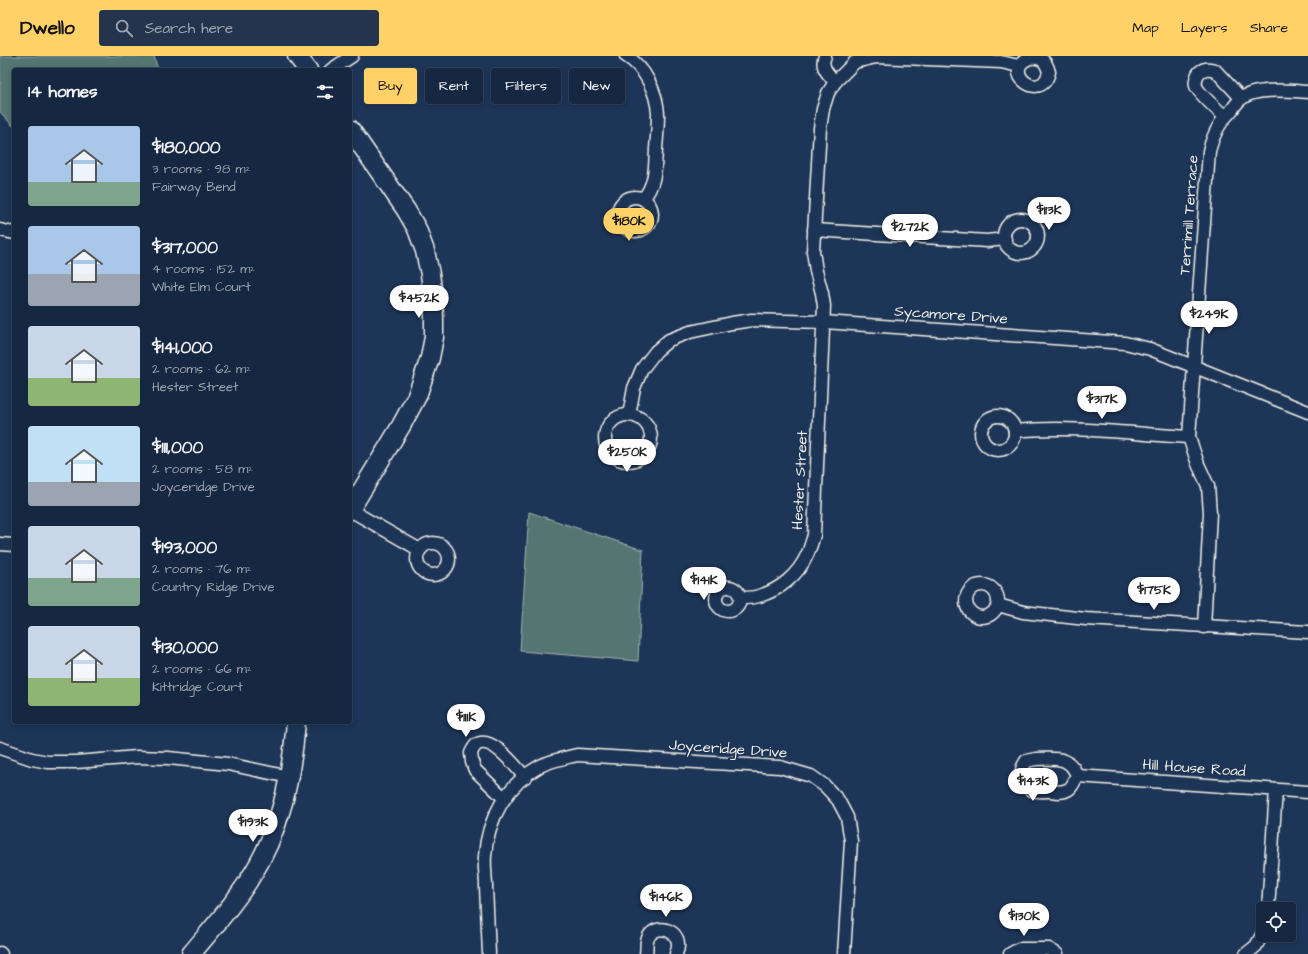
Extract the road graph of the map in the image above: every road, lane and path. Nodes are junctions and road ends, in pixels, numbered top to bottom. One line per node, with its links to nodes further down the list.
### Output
1 (297, 56): 7 (street)
2 (352, 56): 8 (street)
3 (626, 56): 14 (street)
4 (825, 56): 9 (street)
5 (851, 59): 6 (street); 9 (street, Hester Street)
6 (1020, 66)
7 (306, 68)
8 (334, 68)
9 (835, 82): 16 (street, Hester Street)
10 (1308, 92): 11 (street)
11 (1241, 98): 12 (street, Terrimill Terrace); 12 (street)
12 (1224, 116): 20 (street, Terrimill Terrace)
13 (352, 132): 25 (street)
14 (643, 198)
15 (0, 230): 17 (street)
16 (814, 230): 18 (street); 19 (street, Hester Street)
17 (12, 233)
18 (1005, 239)
19 (824, 322): 20 (street, Sycamore Drive); 22 (street, Sycamore Drive); 30 (street, Hester Street)
20 (1194, 368): 21 (street, Sycamore Drive); 24 (street, Terrimill Terrace)
21 (1308, 412)
22 (629, 415)
23 (1015, 431): 24 (street)
24 (1189, 437): 32 (street, Terrimill Terrace)
25 (352, 507)
26 (352, 511): 29 (street)
27 (0, 544): 28 (street)
28 (12, 545)
29 (420, 550)
30 (741, 598)
31 (998, 605): 32 (street)
32 (1204, 627): 33 (street)
33 (1308, 632)
34 (296, 724): 38 (street)
35 (0, 748): 38 (street)
36 (525, 776): 41 (street, Joyceridge Drive); 41 (street); 48 (street, Joyceridge Drive)
37 (1077, 776): 39 (street, Hill House Road)
38 (289, 777): 44 (street)
39 (1276, 790): 40 (street, Hill House Road); 42 (street)
40 (1308, 792)
41 (504, 798): 45 (street, Joyceridge Drive)
42 (1268, 902)
43 (1258, 942): 51 (street)
44 (191, 954)
45 (489, 954)
46 (646, 954): 47 (street)
47 (676, 954)
48 (844, 954)
49 (1010, 954): 50 (street)
50 (1057, 954)
51 (1246, 954)

